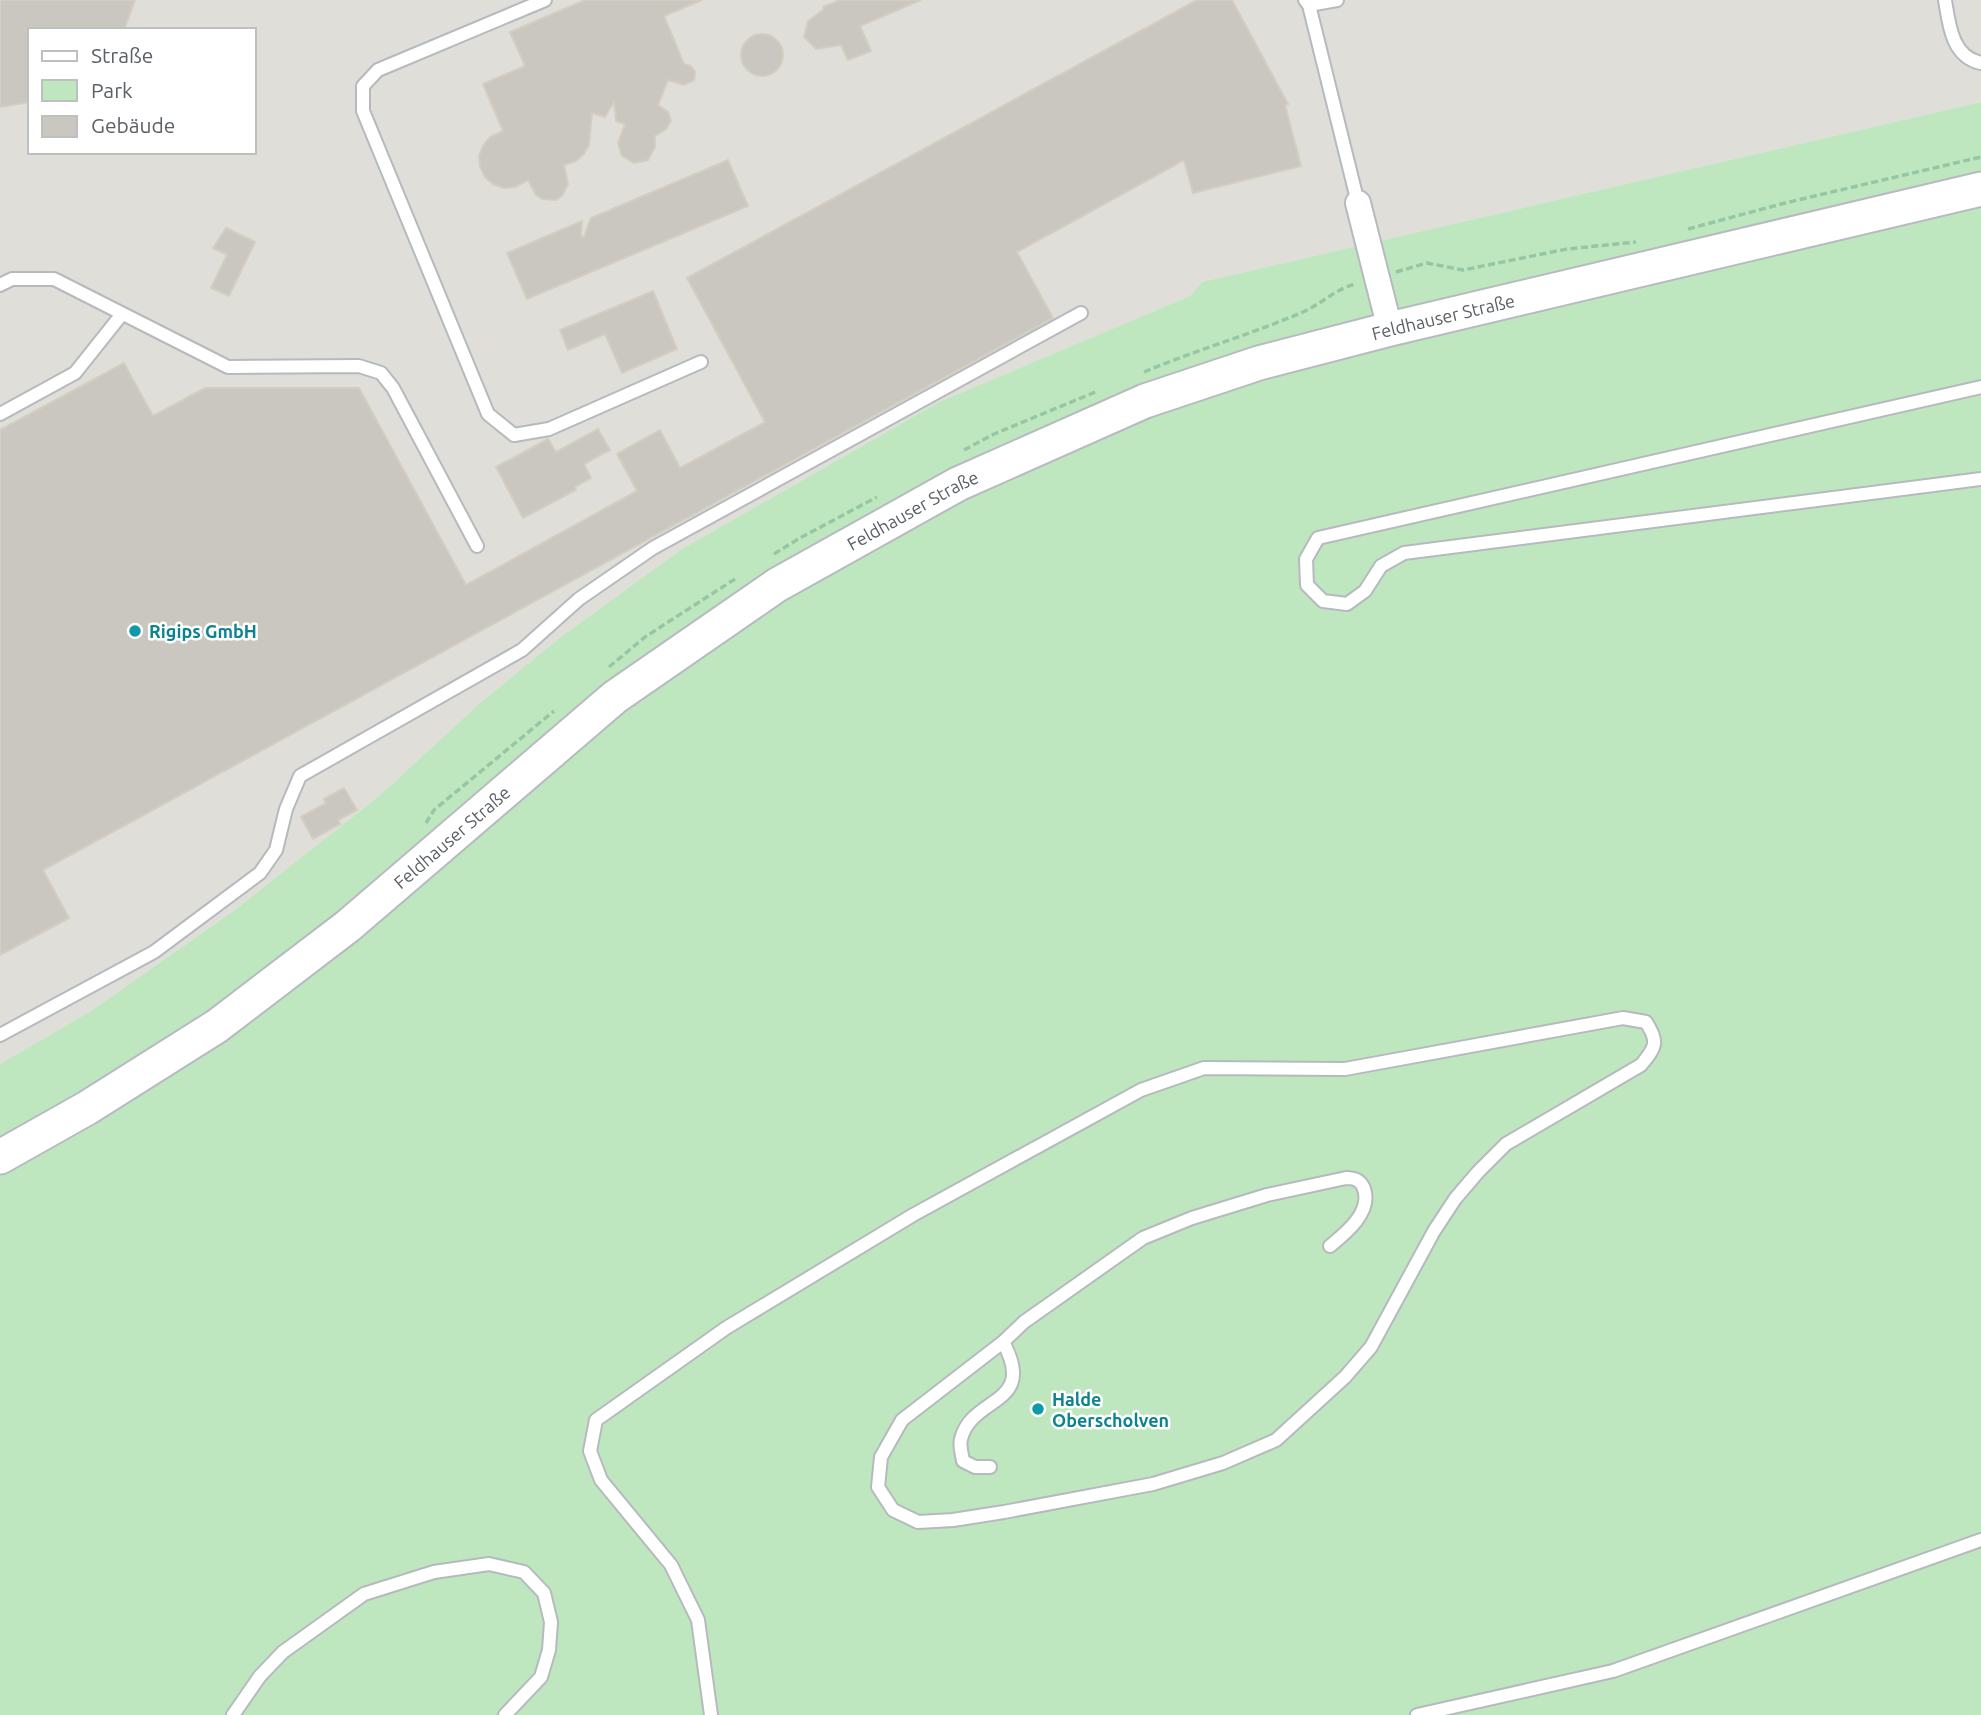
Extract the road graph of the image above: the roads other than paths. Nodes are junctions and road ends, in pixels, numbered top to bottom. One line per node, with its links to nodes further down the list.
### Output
1 (545, 0): 12 (lane)
2 (1337, 0): 4 (lane)
3 (1945, 0): 5 (lane)
4 (1307, 2): 7 (lane)
5 (1981, 63)
6 (1981, 189): 11 (street, Feldhauser Straße)
7 (1358, 202): 11 (street)
8 (0, 285): 10 (lane)
9 (1081, 313): 17 (lane)
10 (122, 314): 14 (lane); 16 (lane)
11 (1390, 329): 18 (street, Feldhauser Straße)
12 (701, 362)
13 (1981, 387): 15 (lane)
14 (0, 414)
15 (1981, 479)
16 (477, 546)
17 (0, 1035)
18 (0, 1157)
19 (1330, 1245): 20 (lane)
20 (1003, 1342): 21 (lane); 25 (lane)
21 (990, 1467)
22 (1981, 1540): 26 (lane)
23 (233, 1715): 24 (lane)
24 (505, 1715)
25 (711, 1715)
26 (1417, 1715)

